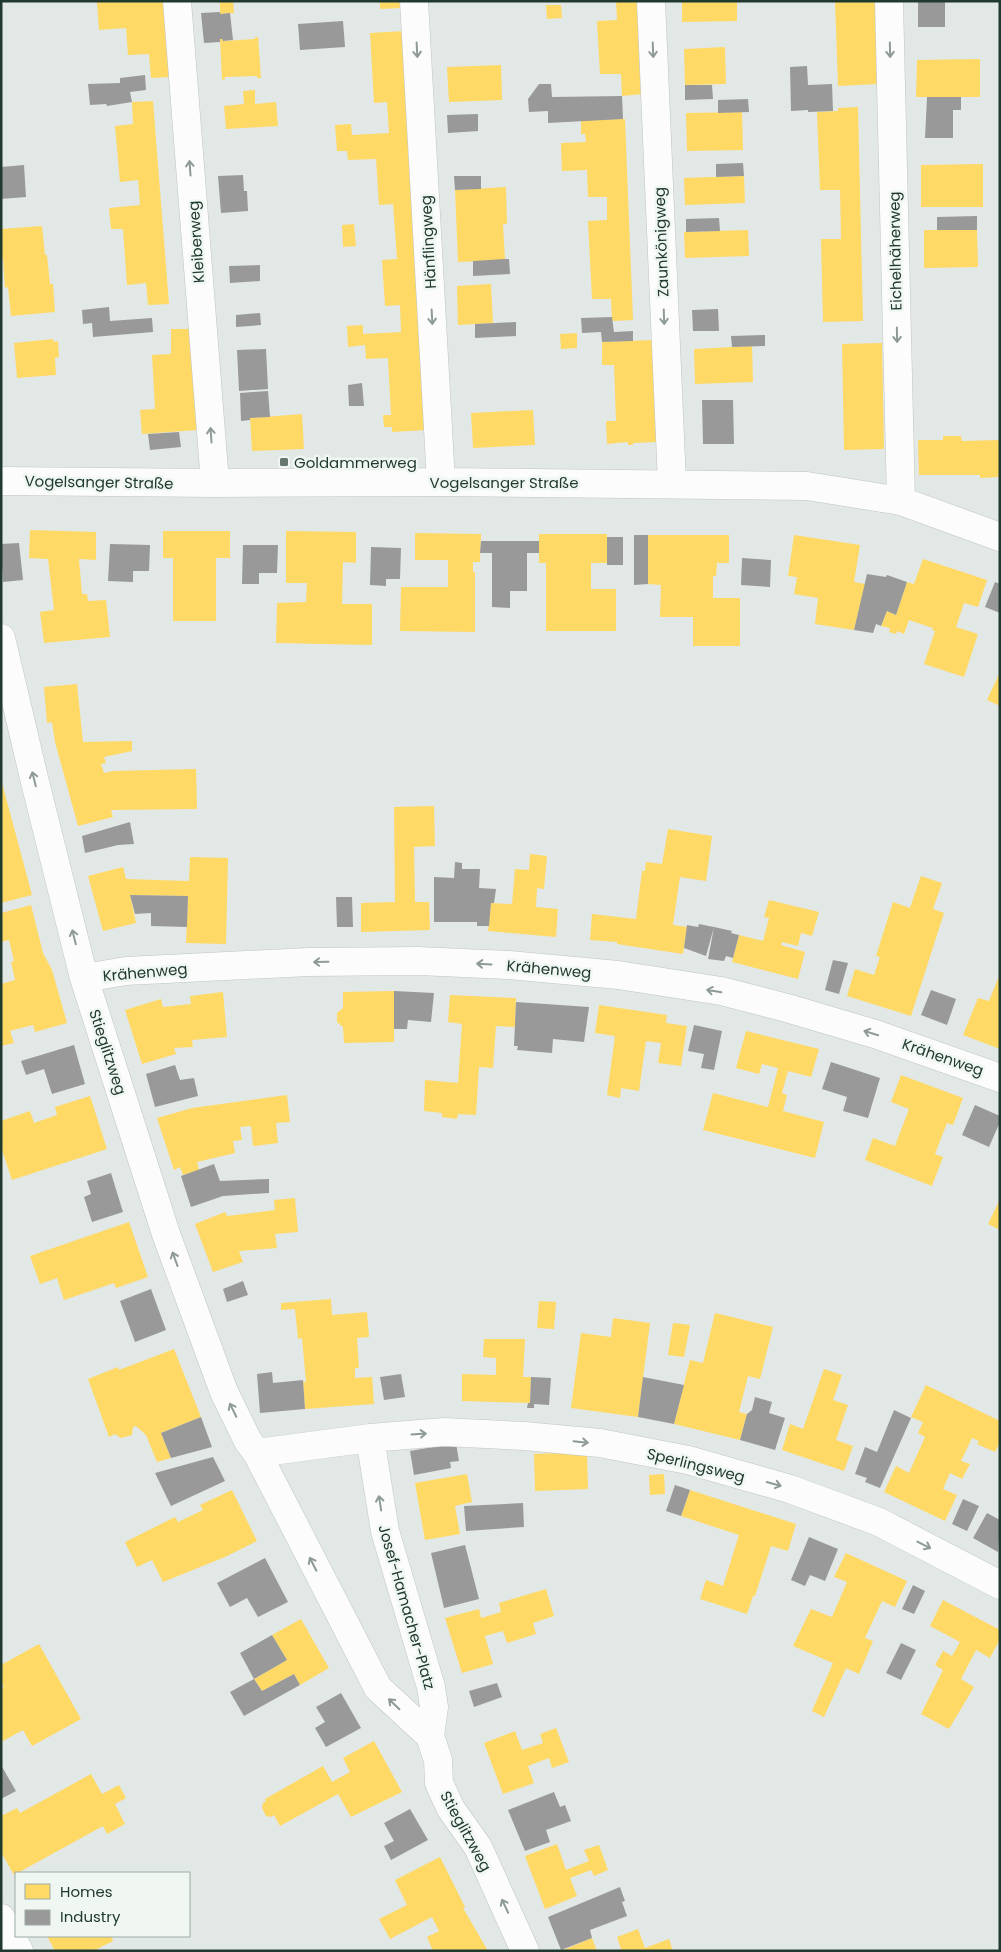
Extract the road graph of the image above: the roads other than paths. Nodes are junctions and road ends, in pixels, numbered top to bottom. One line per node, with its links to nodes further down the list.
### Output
1 (177, 1): 7 (street, Kleiberweg, one-way to 1)
2 (414, 1): 6 (street, Hänflingweg, one-way to 6)
3 (651, 1): 8 (street, Zaunkönigweg, one-way to 8)
4 (888, 1): 9 (street, Eichelhäherweg, one-way to 9)
5 (1, 481): 7 (street, Vogelsanger Straße)
6 (441, 482): 7 (street, Vogelsanger Straße); 8 (street, Vogelsanger Straße)
7 (215, 483)
8 (672, 483): 9 (street, Vogelsanger Straße)
9 (901, 501): 10 (street, Vogelsanger Straße)
10 (1000, 537)
11 (1, 638): 12 (street, Stieglitzweg, one-way to 11)
12 (84, 978): 13 (street, Krähenweg, one-way to 12); 15 (street, Stieglitzweg, one-way to 12)
13 (1000, 1078)
14 (370, 1438): 15 (street); 16 (street, Sperlingsweg, one-way to 16); 17 (street, Josef-Hamacher-Platz, one-way to 14)
15 (256, 1453): 17 (street, one-way to 15)
16 (1000, 1586)
17 (430, 1736): 20 (street, Stieglitzweg, one-way to 17)
18 (1, 1918): 19 (street)
19 (19, 1951)
20 (525, 1951)

